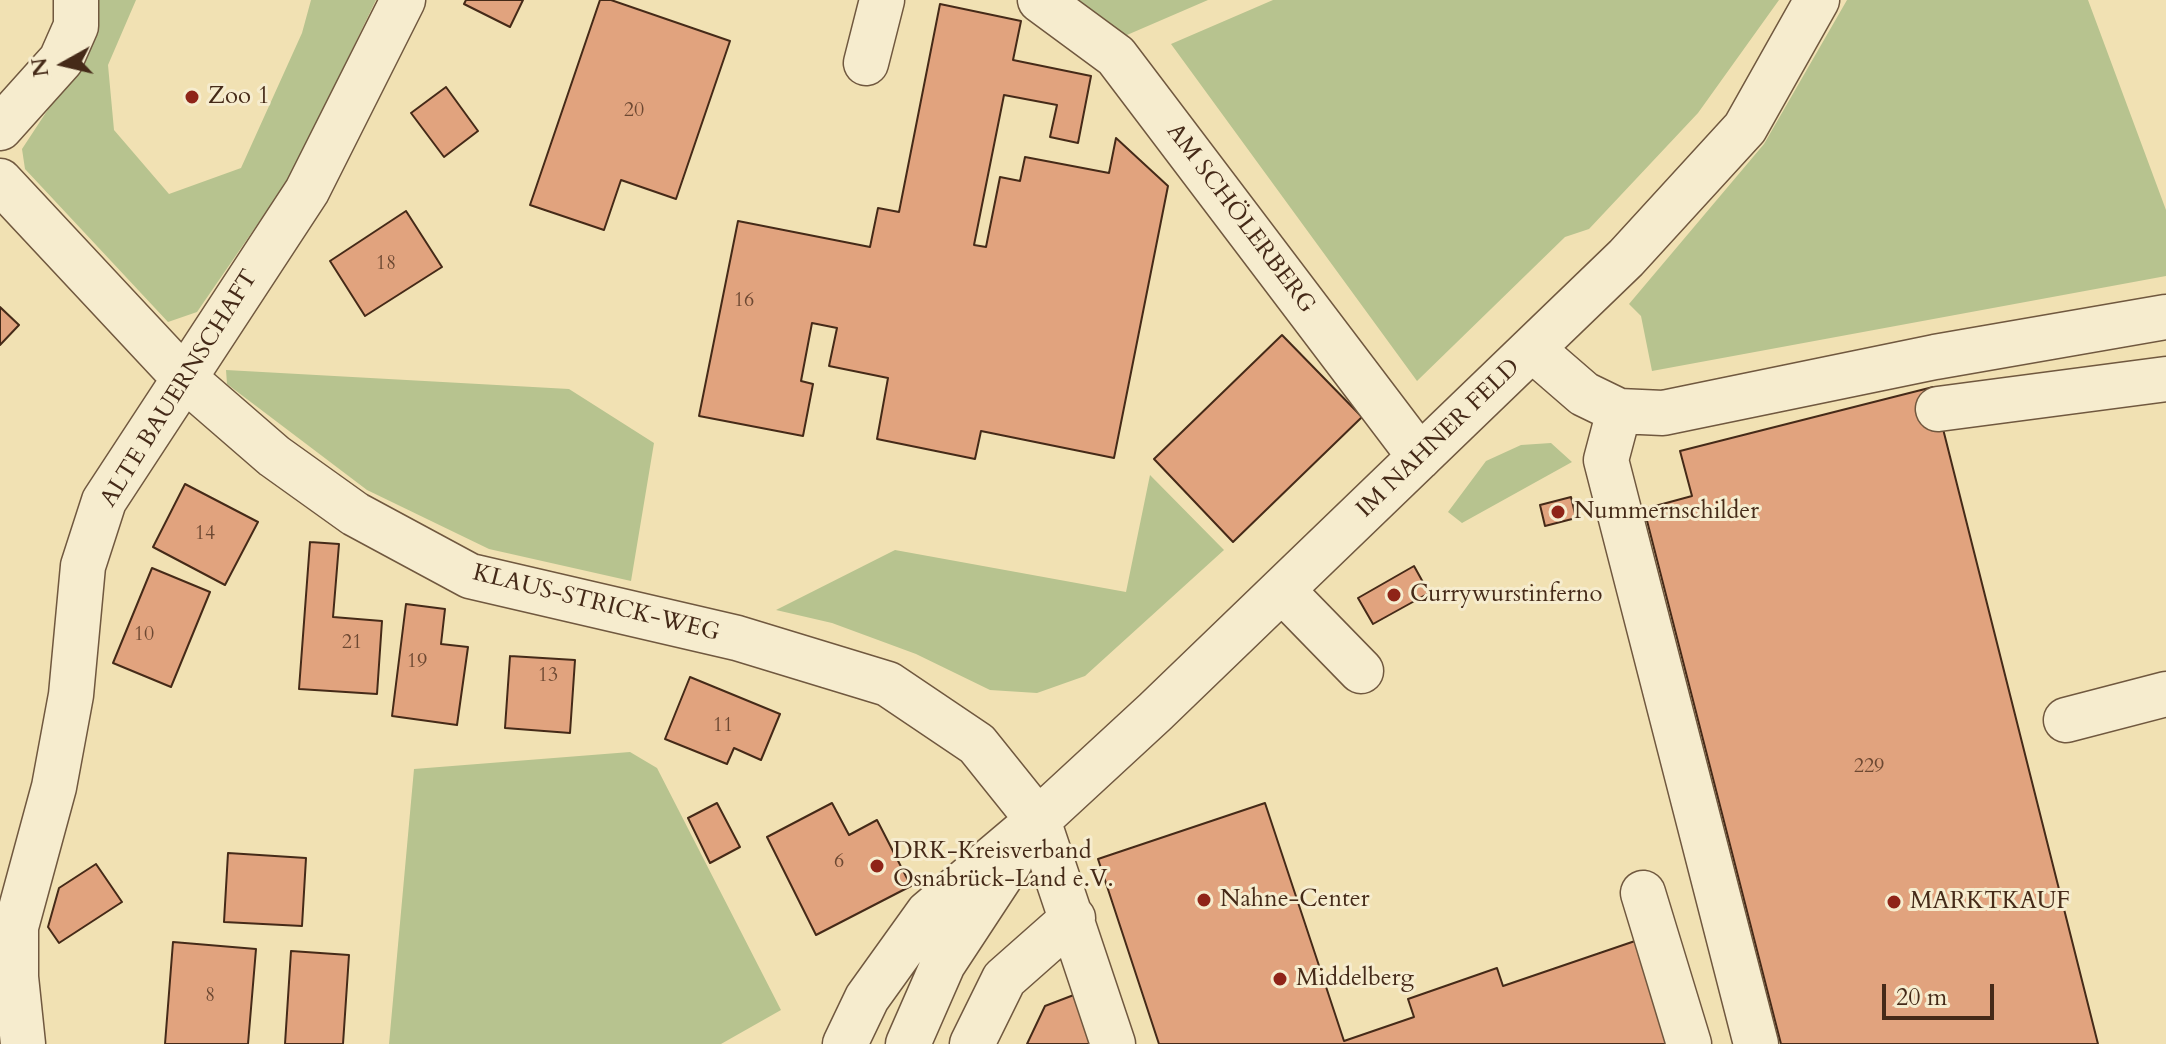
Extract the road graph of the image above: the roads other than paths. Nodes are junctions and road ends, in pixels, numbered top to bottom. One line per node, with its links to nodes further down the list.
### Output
1 (76, 0): 7 (street)
2 (403, 0): 11 (street, ALTE BAUERNSCHAFT)
3 (882, 0): 6 (street)
4 (1040, 0): 15 (street, AM SCHÖLERBERG)
5 (1817, 0): 10 (street)
6 (866, 63)
7 (0, 128)
8 (0, 181): 11 (street, KLAUS-STRICK-WEG)
9 (2166, 317): 14 (street, IM NAHNER FELD)
10 (1532, 349): 14 (street, IM NAHNER FELD); 15 (street, IM NAHNER FELD)
11 (184, 378): 20 (street, KLAUS-STRICK-WEG); 23 (street, ALTE BAUERNSCHAFT)
12 (2166, 379): 13 (street)
13 (1938, 409)
14 (1619, 411): 30 (street)
15 (1420, 457): 16 (street, IM NAHNER FELD)
16 (1282, 590): 17 (street); 20 (street, IM NAHNER FELD)
17 (1361, 671)
18 (2166, 694): 19 (street)
19 (2066, 720)
20 (1038, 820): 22 (street, KLAUS-STRICK-WEG); 25 (street, IM NAHNER FELD); 26 (street, IM NAHNER FELD)
21 (1643, 893): 29 (street)
22 (1073, 918): 27 (street); 28 (street, KLAUS-STRICK-WEG)
23 (8, 977): 24 (street, ALTE BAUERNSCHAFT)
24 (23, 1044)
25 (845, 1044)
26 (908, 1044)
27 (972, 1044)
28 (1113, 1044)
29 (1689, 1044)
30 (1756, 1044)

